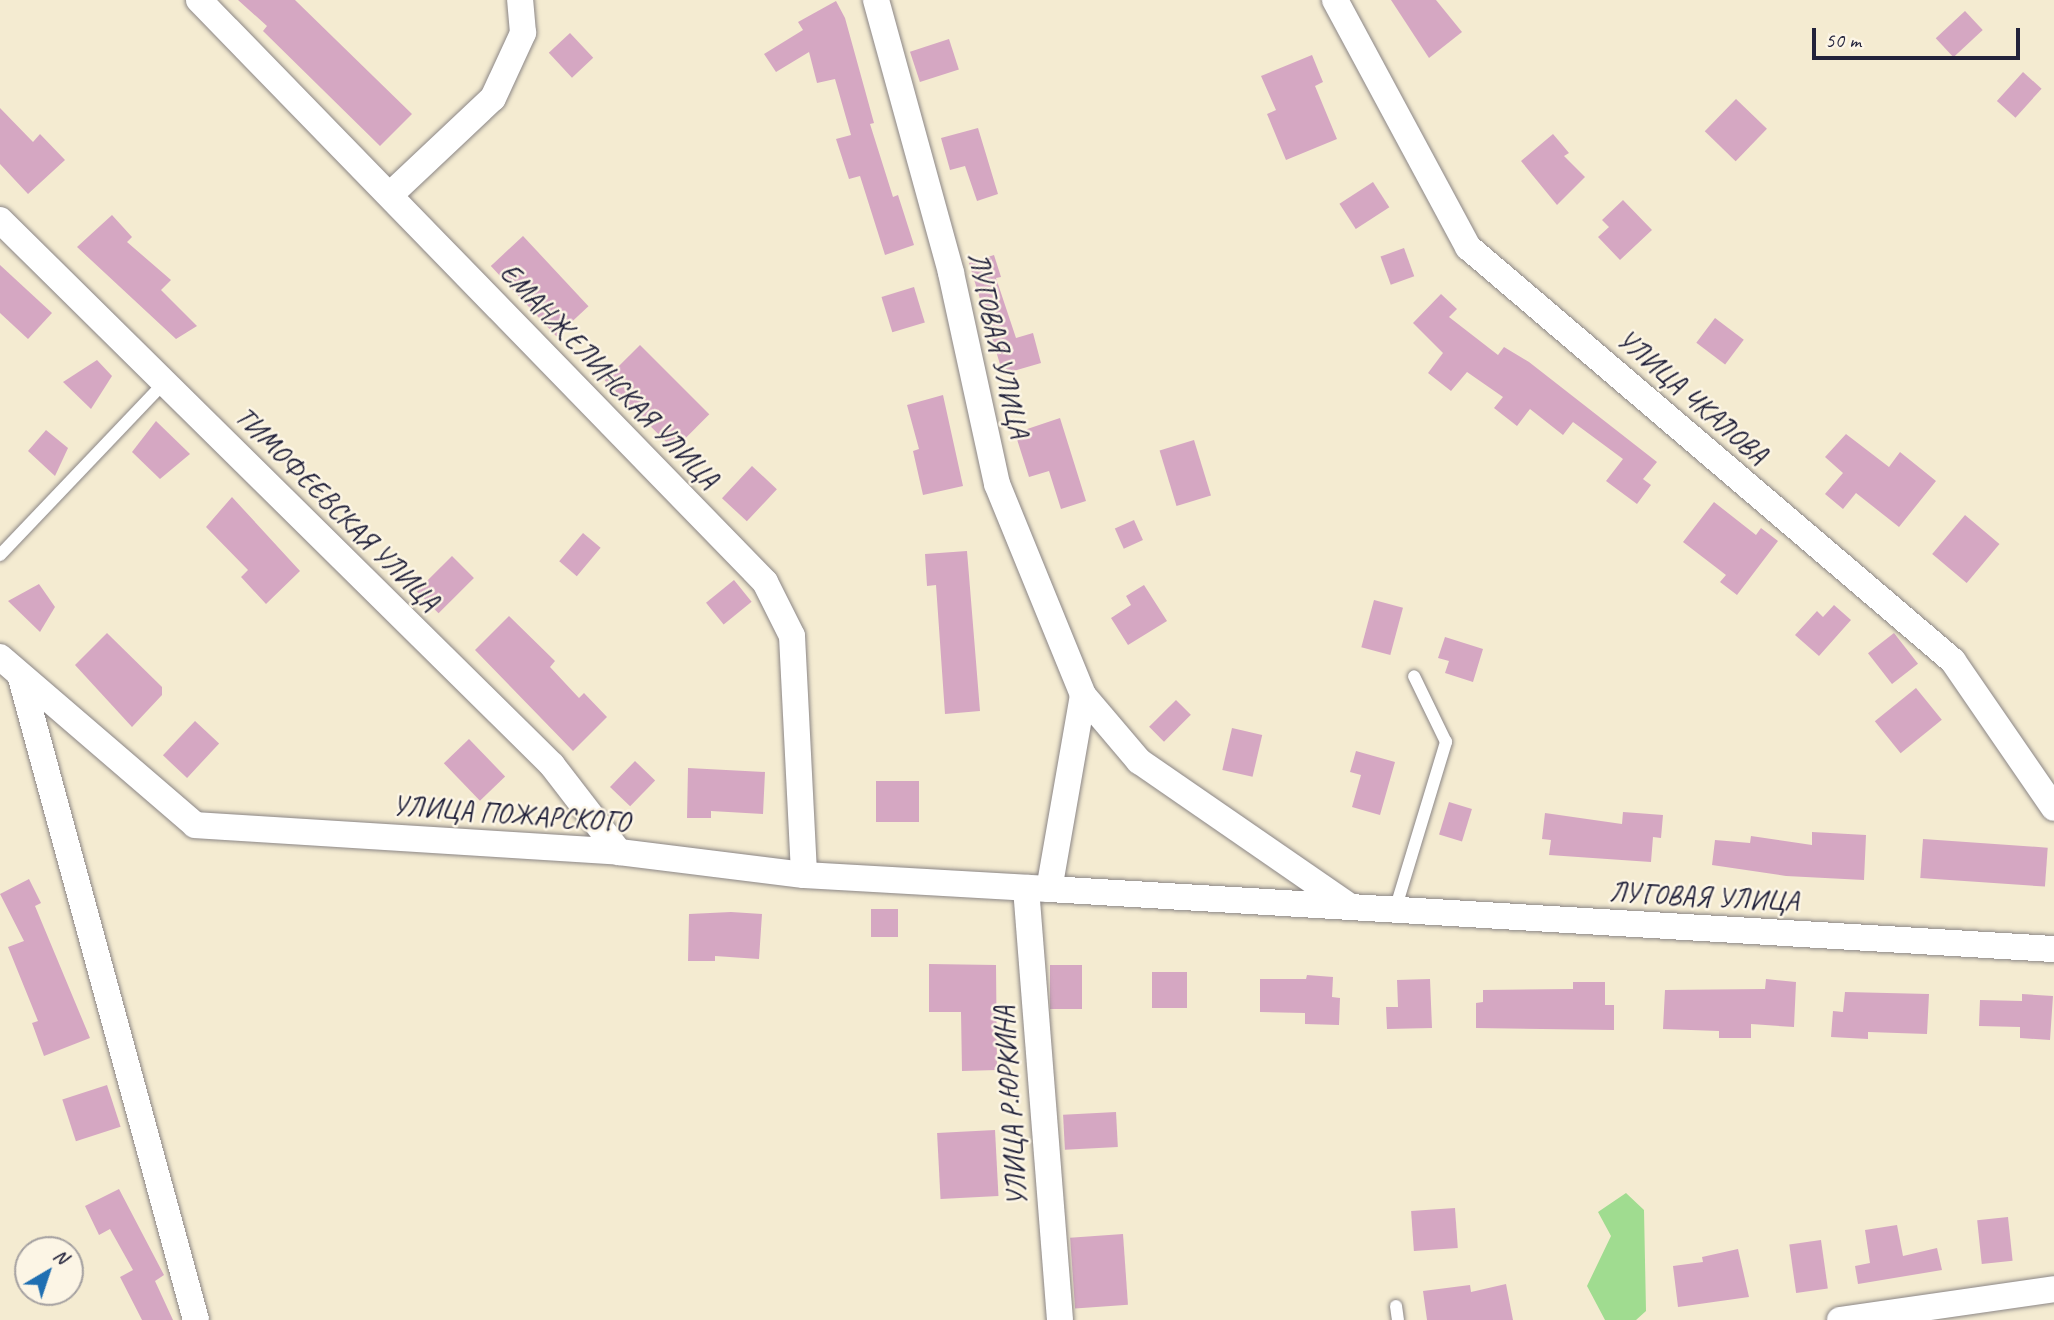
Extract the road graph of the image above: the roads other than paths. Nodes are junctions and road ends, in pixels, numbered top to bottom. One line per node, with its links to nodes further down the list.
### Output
1 (199, 0): 5 (street, ЕМАНЖЕЛИНСКАЯ УЛИЦА)
2 (520, 0): 5 (street)
3 (876, 0): 12 (street, ЛУГОВАЯ УЛИЦА)
4 (1335, 0): 13 (street, УЛИЦА ЧКАЛОВА)
5 (390, 195): 15 (street, ЕМАНЖЕЛИНСКАЯ УЛИЦА)
6 (0, 219): 7 (street, ТИМОФЕЕВСКАЯ УЛИЦА)
7 (164, 383): 8 (lane); 14 (street, ТИМОФЕЕВСКАЯ УЛИЦА)
8 (0, 555)
9 (0, 657): 11 (street, УЛИЦА ПОЖАРСКОГО)
10 (1414, 676): 18 (lane)
11 (21, 678): 14 (street, УЛИЦА ПОЖАРСКОГО); 22 (street, УЛИЦА ПОЖАРСКОГО)
12 (1083, 695): 16 (street); 17 (street, ЛУГОВАЯ УЛИЦА)
13 (2054, 808)
14 (619, 852): 15 (street, УЛИЦА ПОЖАРСКОГО)
15 (804, 874): 16 (street, УЛИЦА ПОЖАРСКОГО)
16 (1038, 889): 17 (street, ЛУГОВАЯ УЛИЦА); 23 (street, УЛИЦА Р.ЮРКИНА)
17 (1350, 907): 18 (street, ЛУГОВАЯ УЛИЦА)
18 (1395, 910): 19 (street, ЛУГОВАЯ УЛИЦА)
19 (2054, 949)
20 (2054, 1289): 25 (street)
21 (1396, 1306): 24 (lane)
22 (196, 1320)
23 (1060, 1320)
24 (1398, 1320)
25 (1840, 1320)

